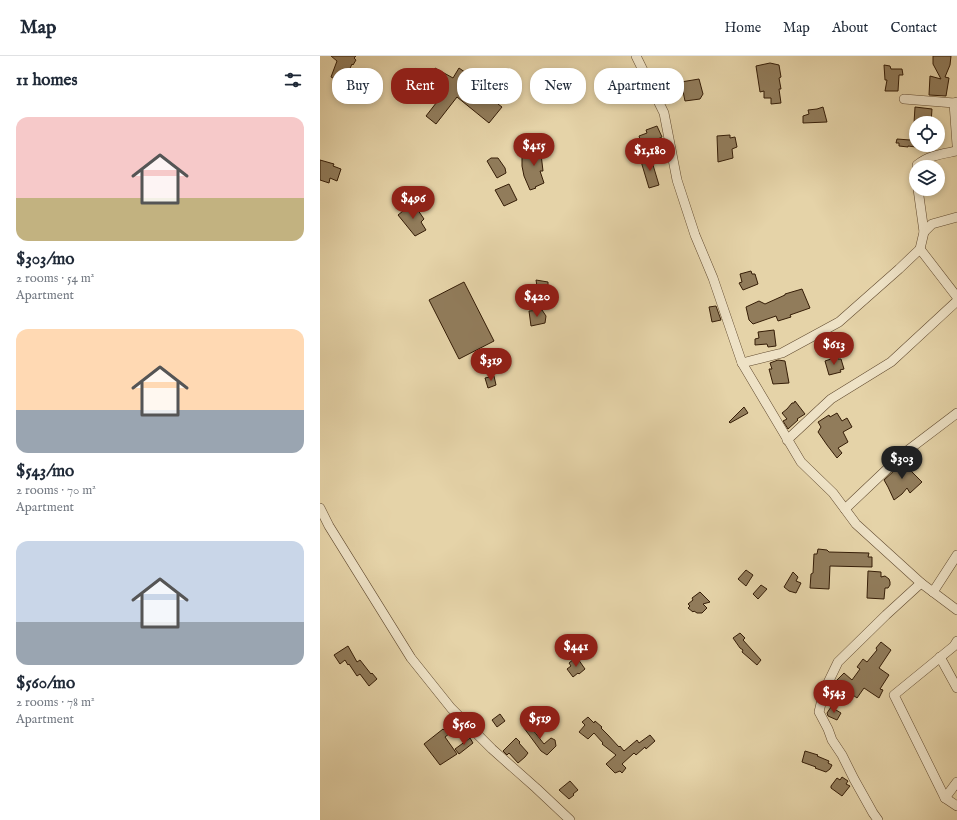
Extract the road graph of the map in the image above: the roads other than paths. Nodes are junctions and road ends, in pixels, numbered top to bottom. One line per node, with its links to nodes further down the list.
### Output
1 (636, 56): 14 (street)
2 (904, 99): 3 (street)
3 (955, 102): 4 (street)
4 (957, 145)
5 (957, 151): 6 (street)
6 (923, 160)
7 (919, 196): 9 (street)
8 (957, 217): 9 (street)
9 (924, 232): 10 (street)
10 (920, 249): 11 (street); 14 (street)
11 (953, 285): 12 (street)
12 (957, 297)
13 (957, 301): 16 (street)
14 (742, 363): 16 (street)
15 (957, 413): 18 (street)
16 (787, 440): 18 (street)
17 (320, 508): 29 (street)
18 (845, 509): 20 (street)
19 (957, 555): 21 (street)
20 (921, 583): 21 (street); 30 (street)
21 (933, 592): 22 (street)
22 (957, 610)
23 (957, 641): 24 (street)
24 (940, 657): 25 (street); 27 (street)
25 (957, 688)
26 (957, 782): 27 (street)
27 (945, 798): 28 (street)
28 (957, 806)
29 (570, 820)
30 (878, 820)

